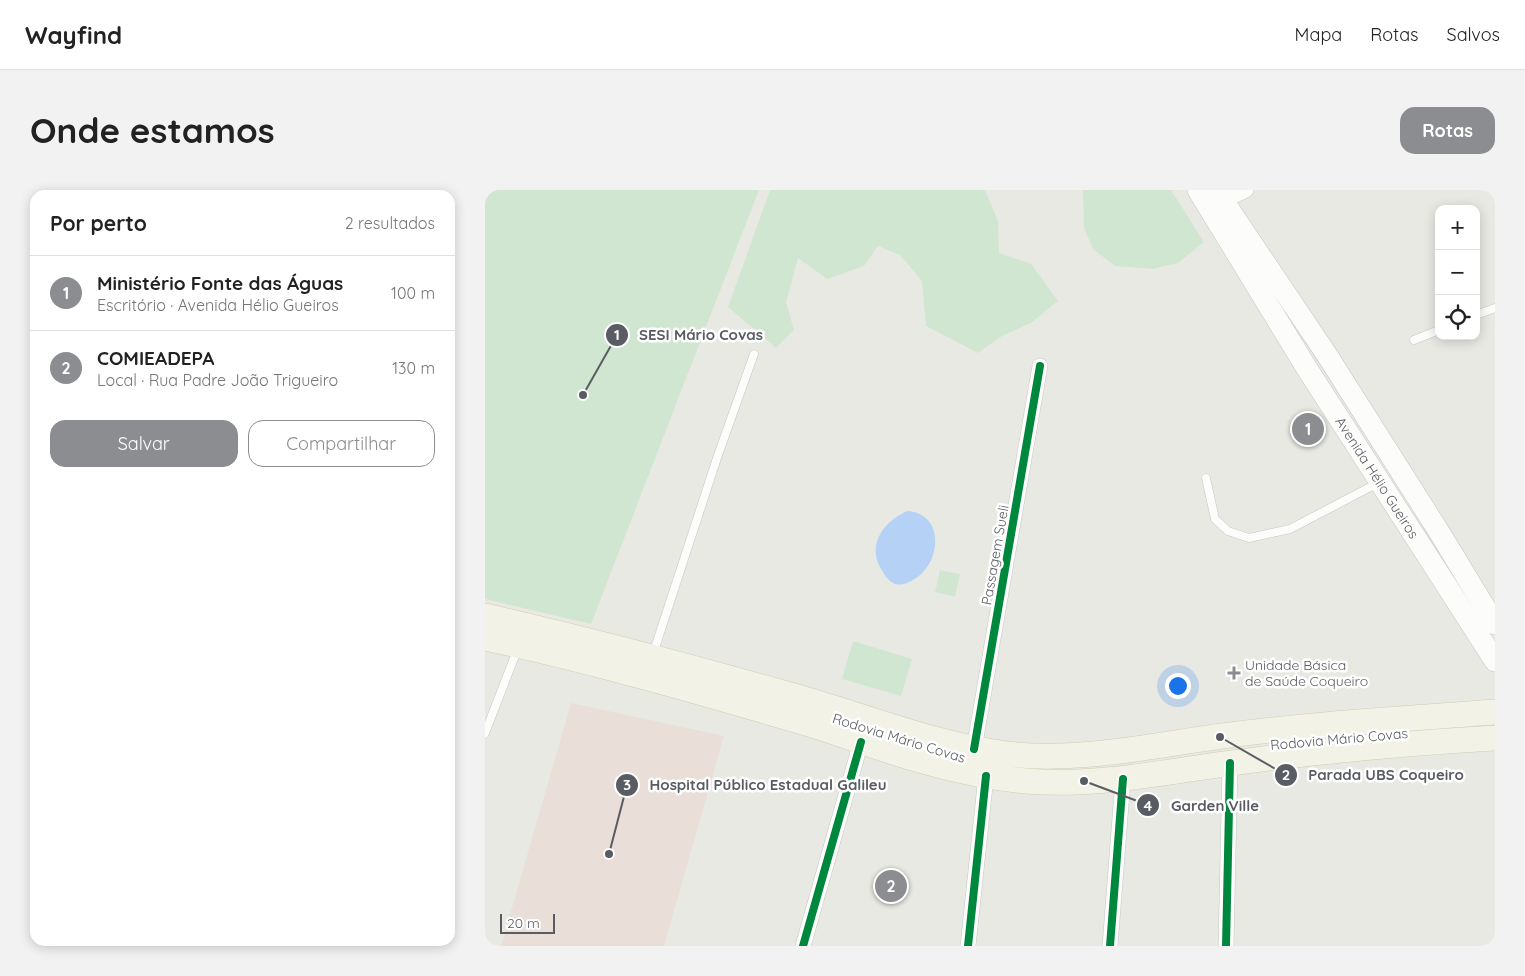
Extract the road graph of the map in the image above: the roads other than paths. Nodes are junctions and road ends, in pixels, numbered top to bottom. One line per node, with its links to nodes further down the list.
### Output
1 (1198, 190): 11 (main road, Avenida Hélio Gueiros)
2 (1246, 190): 3 (street)
3 (1219, 196): 12 (main road, Avenida Hélio Gueiros)
4 (1495, 308): 5 (lane)
5 (1480, 314)
6 (1435, 332): 7 (lane)
7 (1415, 340)
8 (754, 354): 15 (lane)
9 (1040, 366): 21 (street, Passagem Sueli)
10 (1206, 478): 11 (lane)
11 (1380, 481): 16 (main road, Avenida Hélio Gueiros)
12 (1495, 624)
13 (497, 632): 14 (main road, Rodovia Mário Covas); 18 (lane)
14 (558, 644): 15 (main road, Rodovia Mário Covas); 20 (main road, Rodovia Mário Covas)
15 (653, 656): 21 (main road, Rodovia Mário Covas)
16 (1495, 661)
17 (1495, 712): 21 (main road, Rodovia Mário Covas)
18 (485, 733)
19 (1495, 738): 22 (main road, Rodovia Mário Covas)
20 (861, 742): 23 (main road, Rodovia Mário Covas); 25 (street)
21 (974, 748)
22 (1230, 763): 24 (main road, Rodovia Mário Covas); 28 (street)
23 (986, 776): 24 (main road, Rodovia Mário Covas); 26 (street)
24 (1123, 779): 27 (street)
25 (803, 946)
26 (968, 946)
27 (1110, 946)
28 (1226, 946)

